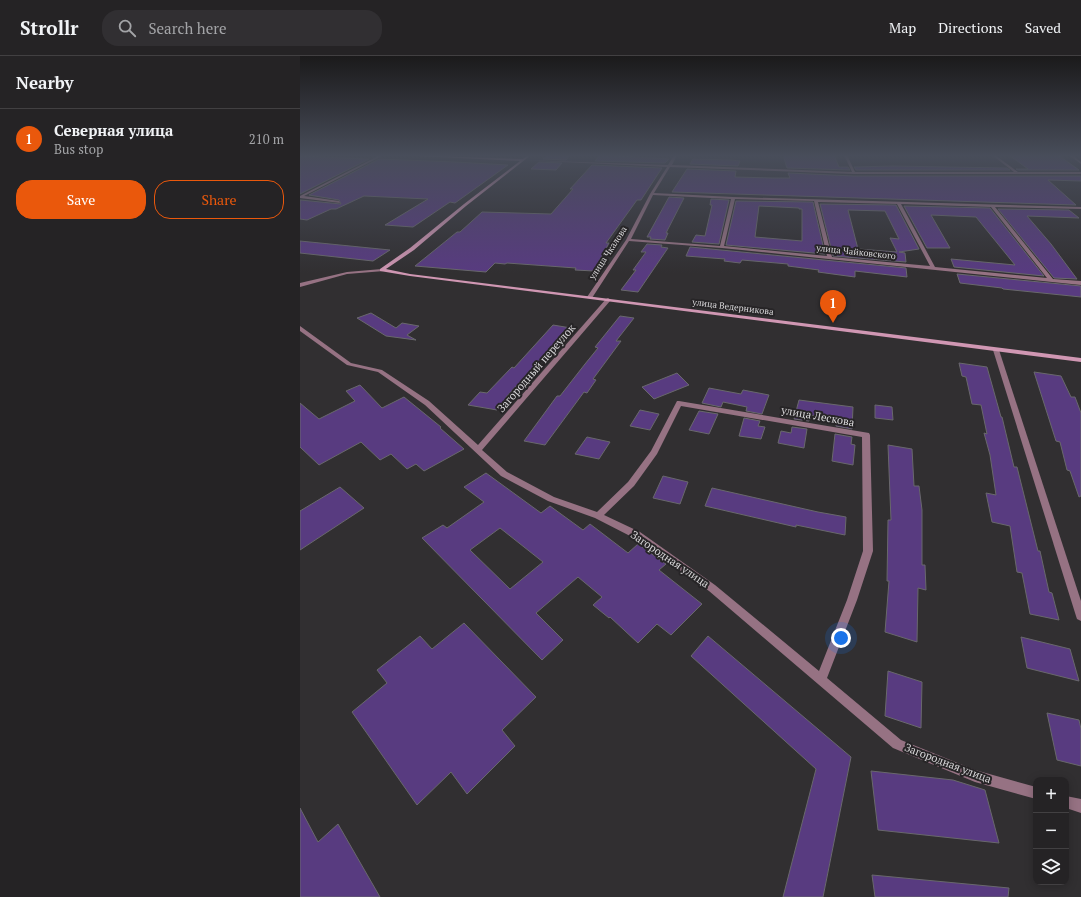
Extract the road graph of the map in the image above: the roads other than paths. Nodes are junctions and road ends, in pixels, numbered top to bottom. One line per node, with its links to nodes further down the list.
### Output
1 (479, 194): 15 (street)
2 (652, 194): 11 (street, улица Чкалова)
3 (657, 194): 5 (street)
4 (300, 197): 7 (street)
5 (733, 198): 6 (street); 12 (street)
6 (816, 200): 8 (street); 13 (street)
7 (339, 202)
8 (898, 202): 9 (street); 14 (street)
9 (992, 205): 10 (street); 16 (street)
10 (1081, 208)
11 (628, 240): 12 (street, улица Чайковского); 19 (street, улица Чкалова)
12 (722, 247): 13 (street, улица Чайковского)
13 (830, 257): 14 (street, улица Чайковского)
14 (934, 267): 16 (street, улица Чайковского)
15 (382, 270): 18 (street); 19 (street, улица Ведерникова)
16 (1051, 280): 17 (street, улица Чайковского)
17 (1081, 283)
18 (300, 285)
19 (590, 297): 20 (street, улица Ведерникова)
20 (608, 300): 22 (street, улица Ведерникова); 24 (street, Загородный переулок)
21 (300, 328): 24 (street, Загородная улица)
22 (996, 350): 23 (street, улица Ведерникова); 26 (street)
23 (1081, 360)
24 (478, 450): 25 (street, Загородная улица)
25 (598, 516): 27 (street, Загородная улица); 27 (street, улица Лескова)
26 (1081, 616)
27 (821, 679): 28 (street, Загородная улица)
28 (1033, 792)
29 (1069, 803): 30 (street)
30 (1081, 806)

